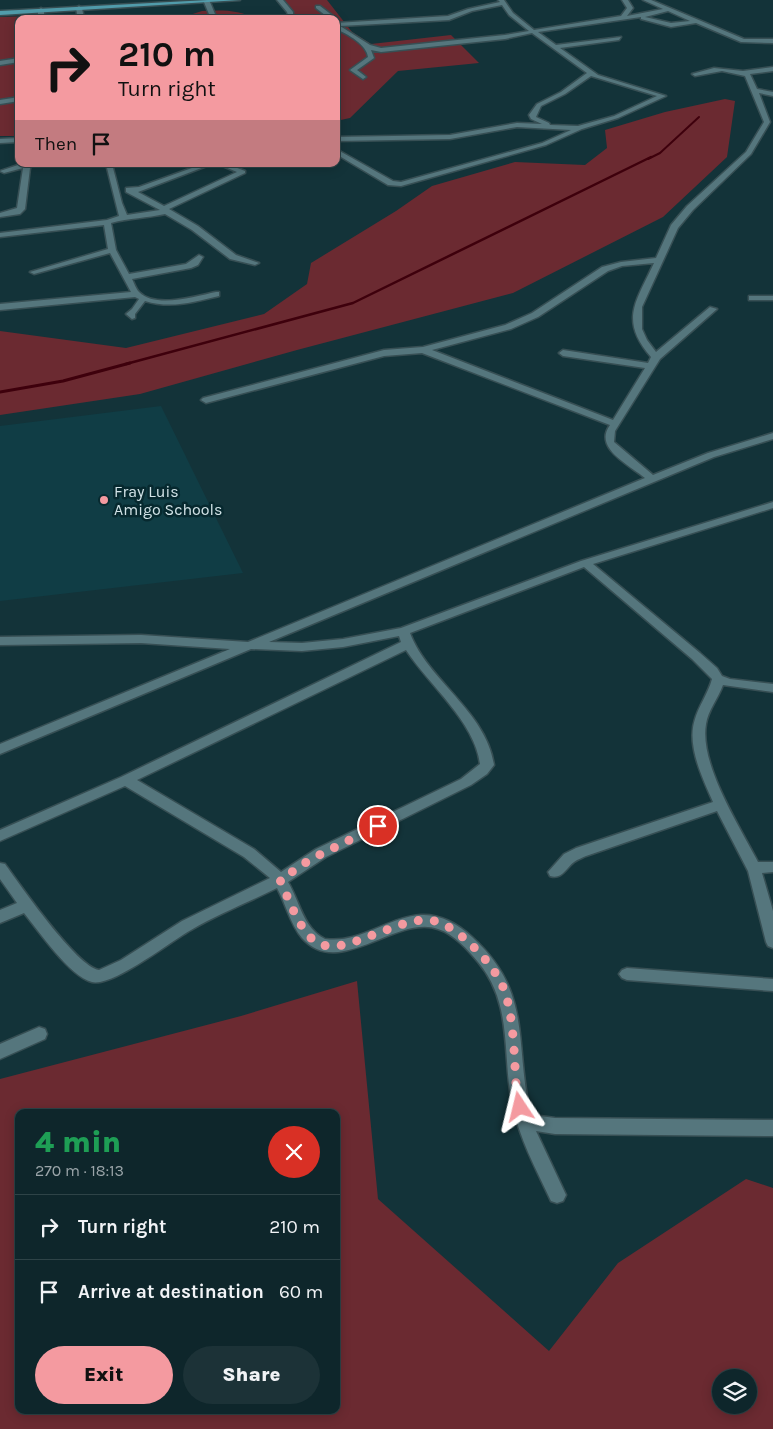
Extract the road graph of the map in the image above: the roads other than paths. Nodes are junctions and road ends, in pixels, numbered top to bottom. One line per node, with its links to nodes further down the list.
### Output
1 (238, 0): 6 (main road)
2 (280, 0): 15 (street)
3 (625, 0): 18 (street)
4 (646, 0): 9 (street)
5 (502, 1): 20 (street); 22 (street)
6 (207, 2): 8 (main road); 14 (street)
7 (318, 7): 16 (street)
8 (79, 8): 10 (main road); 13 (street)
9 (669, 9): 17 (street); 19 (street)
10 (41, 10): 11 (main road); 12 (street)
11 (0, 13)
12 (41, 15)
13 (80, 15)
14 (212, 15)
15 (291, 15)
16 (328, 15)
17 (638, 16): 18 (street); 19 (street)
18 (623, 18): 22 (street)
19 (699, 21): 24 (street)
20 (340, 23)
21 (340, 26): 25 (street)
22 (533, 32): 25 (street); 26 (street)
23 (618, 38): 26 (street)
24 (773, 41)
25 (366, 47): 33 (street)
26 (554, 47): 30 (street)
27 (15, 60): 28 (street)
28 (0, 62)
29 (773, 69): 31 (street)
30 (591, 73): 38 (street); 39 (street)
31 (743, 73): 32 (street); 34 (street)
32 (695, 74)
33 (362, 77)
34 (756, 91): 35 (street); 59 (street)
35 (773, 94)
36 (15, 100): 37 (street)
37 (0, 102)
38 (550, 126): 39 (street); 40 (street)
39 (580, 128): 43 (street)
40 (340, 139)
41 (15, 140): 42 (street)
42 (0, 141)
43 (340, 153)
44 (18, 167): 49 (street)
45 (28, 167): 53 (street)
46 (110, 167): 50 (street)
47 (200, 167): 51 (street)
48 (229, 167): 52 (street)
49 (4, 171)
50 (114, 182): 51 (street); 54 (street)
51 (132, 191): 52 (street)
52 (165, 210): 54 (street); 60 (street)
53 (0, 216)
54 (122, 218): 55 (street)
55 (106, 222): 56 (street); 57 (street)
56 (0, 235)
57 (112, 250): 61 (street); 62 (street)
58 (199, 257): 62 (street)
59 (659, 260): 70 (street); 72 (street)
60 (254, 263)
61 (34, 272)
62 (126, 277): 64 (street)
63 (216, 294): 64 (street)
64 (140, 296): 67 (street); 69 (street)
65 (752, 298): 66 (street)
66 (773, 298)
67 (0, 307)
68 (713, 309): 72 (street)
69 (132, 316)
70 (423, 350): 73 (street); 74 (street)
71 (562, 353): 72 (street)
72 (654, 361): 74 (street)
73 (206, 400)
74 (614, 423): 76 (street)
75 (773, 436): 76 (street)
76 (652, 479): 82 (street)
77 (773, 505): 78 (street)
78 (585, 563): 79 (street); 83 (street)
79 (403, 631): 81 (street); 82 (street)
80 (0, 641): 82 (street)
81 (408, 644): 86 (street); 93 (street)
82 (245, 646): 85 (street)
83 (718, 679): 84 (street); 87 (street)
84 (773, 688)
85 (0, 749)
86 (126, 780): 88 (street); 93 (street)
87 (721, 805): 90 (street); 92 (street)
88 (0, 836)
89 (0, 868): 94 (street)
90 (753, 868): 91 (street); 96 (street)
91 (773, 868)
92 (555, 872)
93 (280, 880): 94 (street); 101 (street)
94 (26, 905): 95 (street)
95 (0, 917)
96 (773, 942)
97 (626, 974): 98 (street)
98 (773, 985)
99 (39, 1034): 100 (street)
100 (0, 1052)
101 (523, 1116): 102 (street); 103 (street)
102 (773, 1128)
103 (558, 1195)

